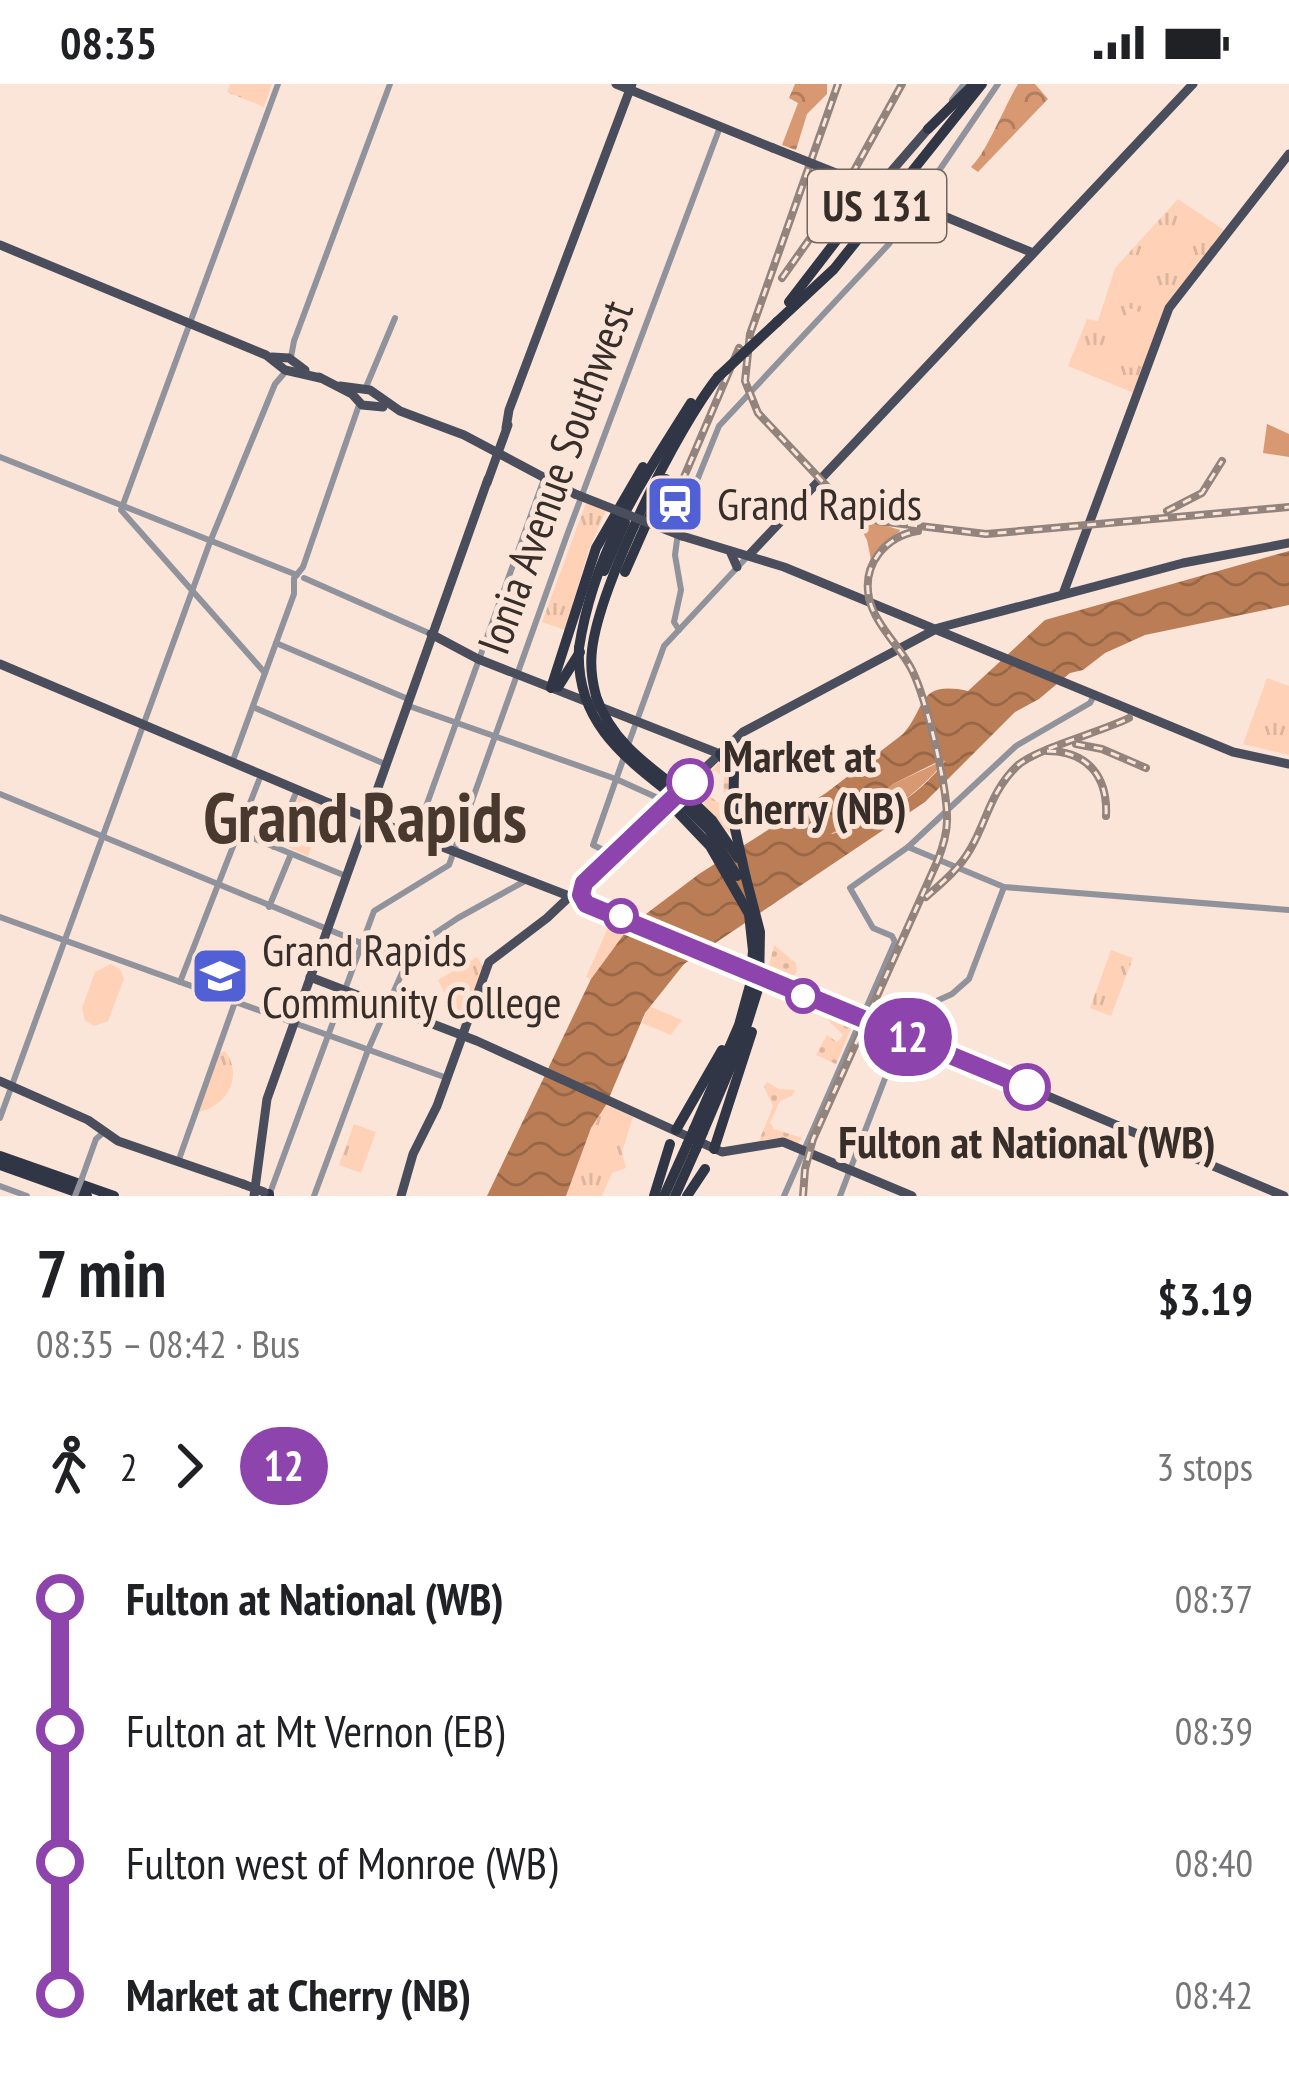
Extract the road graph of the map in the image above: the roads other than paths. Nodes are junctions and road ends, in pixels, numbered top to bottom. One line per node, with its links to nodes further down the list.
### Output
1 (278, 84): 21 (street)
2 (390, 84): 22 (street)
3 (616, 84): 7 (main road)
4 (998, 84): 14 (street)
5 (1192, 84): 16 (main road)
6 (973, 85): 9 (highway); 10 (highway, US 131); 18 (highway, US 131)
7 (630, 87): 8 (main road); 25 (main road)
8 (720, 126): 12 (main road, bridge); 51 (street, Ionia Avenue Southwest)
9 (928, 129): 12 (main road)
10 (942, 135): 14 (highway); 17 (highway, US 131)
11 (1289, 154): 40 (main road)
12 (877, 189): 13 (main road, bridge); 18 (highway)
13 (938, 214): 14 (main road); 16 (main road)
14 (902, 224): 17 (highway); 32 (street)
15 (0, 245): 21 (main road)
16 (1034, 253): 36 (main road)
17 (834, 269): 20 (highway, US 131)
18 (789, 302): 20 (highway, US 131)
19 (395, 318): 23 (street)
20 (775, 319): 24 (highway, US 131, bridge)
21 (188, 322): 22 (main road); 29 (street)
22 (286, 364): 23 (main road); 33 (street)
23 (366, 398): 25 (main road); 38 (street)
24 (688, 413): 28 (highway, US 131); 30 (highway); 31 (highway); 47 (highway, US 131); 52 (highway)
25 (497, 452): 27 (main road); 44 (main road)
26 (0, 457): 29 (street)
27 (544, 478): 30 (main road, bridge); 48 (street)
28 (646, 505): 52 (highway); 54 (highway, US 131)
29 (122, 506): 33 (street); 39 (street)
30 (628, 515): 31 (main road, bridge); 47 (highway)
31 (647, 523): 32 (main road, bridge); 54 (highway)
32 (680, 532): 35 (main road); 43 (street)
33 (210, 542): 38 (street); 39 (street)
34 (1289, 543): 40 (main road)
35 (730, 550): 36 (main road); 37 (main road)
36 (751, 554): 37 (street); 42 (main road)
37 (737, 567): 43 (street)
38 (299, 580): 44 (street); 46 (street)
39 (193, 591): 50 (street); 59 (street)
40 (1064, 594): 41 (main road)
41 (967, 620): 42 (main road); 45 (main road)
42 (938, 628): 45 (main road); 61 (main road)
43 (679, 630): 57 (street)
44 (431, 634): 48 (main road); 55 (main road)
45 (969, 641): 53 (main road)
46 (276, 643): 50 (street); 55 (street)
47 (579, 648): 69 (highway, US 131, bridge)
48 (478, 658): 51 (main road); 58 (street)
49 (0, 664): 59 (main road)
50 (265, 673): 56 (street)
51 (518, 674): 52 (main road); 60 (street, Ionia Avenue Southwest)
52 (554, 689): 57 (main road)
53 (1095, 694): 64 (main road); 75 (street)
54 (596, 696): 69 (highway, US 131, bridge)
55 (407, 702): 58 (street); 63 (main road)
56 (253, 707): 62 (street); 63 (street)
57 (636, 721): 61 (main road); 66 (street)
58 (455, 723): 60 (street); 73 (street)
59 (144, 725): 62 (main road); 72 (street)
60 (494, 737): 66 (street); 77 (street, Ionia Avenue Southwest)
61 (720, 754): 69 (main road); 76 (highway)
62 (232, 763): 65 (main road)
63 (386, 764): 70 (main road)
64 (1289, 764)
65 (261, 775): 67 (main road); 71 (street)
66 (616, 779): 69 (street); 79 (street)
67 (297, 790): 70 (main road); 74 (street)
68 (0, 794): 72 (street)
69 (678, 800): 76 (highway, US 131); 79 (main road)
70 (366, 818): 73 (main road); 80 (main road)
71 (238, 832): 74 (street); 83 (street)
72 (103, 837): 83 (street); 91 (street)
73 (415, 837): 77 (main road)
74 (274, 847): 78 (street)
75 (908, 847): 84 (street); 100 (street)
76 (727, 849): 96 (highway, bridge); 96 (highway, bridge)
77 (454, 852): 81 (main road); 92 (street)
78 (291, 854): 80 (street); 87 (street)
79 (614, 855): 82 (main road)
80 (346, 876): 90 (main road)
81 (526, 881): 85 (main road); 93 (street)
82 (584, 883): 85 (main road); 86 (main road)
83 (216, 886): 87 (street); 95 (street)
84 (1004, 887): 88 (street); 102 (street)
85 (568, 898): 86 (main road); 104 (main road)
86 (586, 904): 100 (main road)
87 (269, 908): 90 (street)
88 (1289, 910)
89 (0, 917): 91 (street)
90 (326, 931): 92 (street); 94 (main road)
91 (65, 941): 95 (street); 109 (street)
92 (362, 944): 93 (street); 97 (street)
93 (407, 962): 99 (street)
94 (310, 977): 97 (main road); 101 (main road)
95 (180, 982): 98 (street)
96 (754, 985): 105 (highway); 105 (highway)
97 (345, 990): 99 (main road); 103 (street)
98 (235, 1002): 101 (street); 118 (street)
99 (389, 1008): 104 (main road); 106 (street)
100 (862, 1018): 102 (main road); 116 (street)
101 (294, 1023): 103 (street); 124 (main road)
102 (902, 1034): 120 (street); 122 (main road)
103 (328, 1035): 106 (street); 124 (street)
104 (462, 1035): 107 (main road); 111 (main road)
105 (737, 1043): 111 (highway); 114 (highway, bridge); 115 (highway)
106 (368, 1050): 107 (street); 128 (street)
107 (448, 1078): 129 (main road)
108 (0, 1081): 109 (main road)
109 (12, 1086): 110 (street); 112 (main road)
110 (0, 1118)
111 (676, 1130): 113 (street); 115 (main road)
112 (104, 1132): 118 (main road); 121 (street)
113 (670, 1144): 130 (highway)
114 (692, 1147): 131 (highway); 132 (highway)
115 (714, 1149): 116 (main road); 119 (street)
116 (802, 1149): 120 (main road); 134 (street)
117 (0, 1158): 121 (highway); 126 (highway)
118 (178, 1162): 124 (main road, bridge)
119 (705, 1168): 133 (highway)
120 (849, 1170): 135 (street); 136 (main road)
121 (75, 1178): 126 (street, bridge); 127 (highway)
122 (1256, 1184): 137 (street); 138 (main road)
123 (0, 1186): 125 (street)
124 (266, 1195)
125 (27, 1196)
126 (81, 1196)
127 (114, 1196)
128 (314, 1196)
129 (401, 1196)
130 (650, 1196)
131 (664, 1196)
132 (675, 1196)
133 (690, 1196)
134 (784, 1196)
135 (840, 1196)
136 (912, 1196)
137 (1251, 1196)
138 (1285, 1196)

